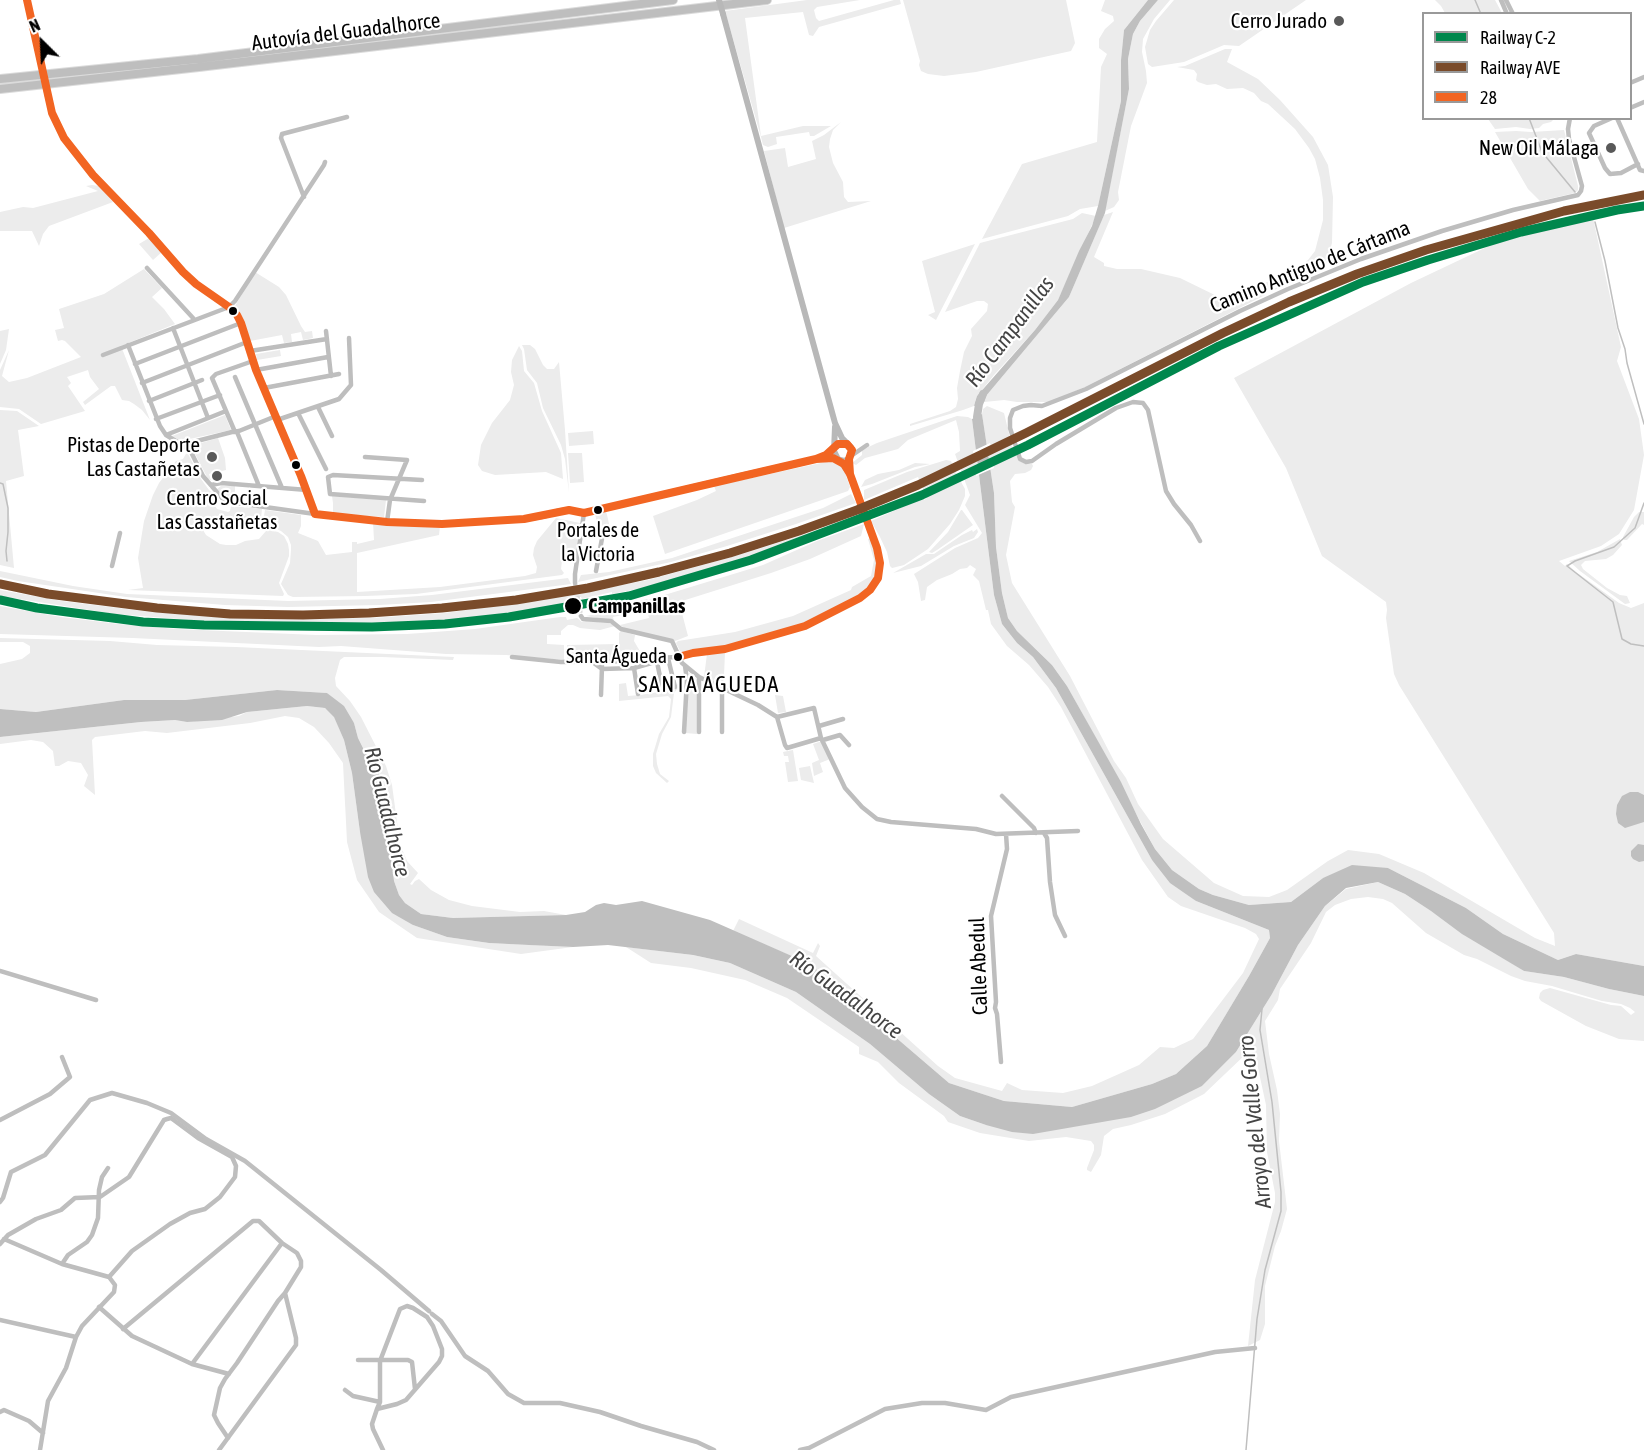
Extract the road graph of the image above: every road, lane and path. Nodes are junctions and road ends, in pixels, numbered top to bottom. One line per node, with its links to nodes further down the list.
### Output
1 (27, 0): 16 (street, bridge)
2 (673, 0): 5 (highway, Autovía del Guadalhorce)
3 (719, 0): 50 (street, bridge)
4 (767, 0): 6 (highway, Autovía del Guadalhorce)
5 (0, 79)
6 (0, 89)
7 (348, 117): 14 (street)
8 (1570, 120): 83 (street, Camino Antiguo de Cártama)
9 (1608, 120): 12 (street)
10 (1618, 120): 12 (street)
11 (325, 162): 14 (street)
12 (1638, 164): 13 (street)
13 (1644, 171)
14 (304, 197): 16 (street)
15 (147, 268): 18 (street)
16 (229, 307): 17 (street); 19 (street)
17 (219, 311): 18 (street); 20 (street)
18 (193, 318): 20 (street)
19 (241, 323): 24 (street); 26 (street)
20 (173, 328): 25 (street); 26 (street)
21 (326, 331): 23 (street)
22 (349, 338): 44 (street)
23 (327, 339): 27 (street); 29 (street)
24 (247, 342): 27 (street); 32 (street)
25 (128, 345): 28 (street); 31 (street)
26 (180, 347): 31 (street); 32 (street)
27 (250, 351): 30 (street)
28 (103, 355)
29 (328, 357): 33 (street); 35 (street)
30 (253, 361): 33 (street); 41 (street)
31 (135, 364): 38 (street)
32 (187, 365): 38 (street); 39 (street)
33 (256, 370): 40 (street)
34 (339, 374): 35 (street)
35 (331, 376): 40 (street)
36 (236, 377): 51 (street)
37 (202, 380): 39 (street)
38 (142, 382): 42 (street)
39 (194, 383): 42 (street); 43 (street)
40 (264, 388): 48 (street)
41 (220, 395): 43 (street); 45 (street)
42 (149, 401): 49 (street)
43 (201, 402): 47 (street); 49 (street)
44 (318, 407): 46 (street); 54 (street)
45 (226, 411): 47 (street); 52 (street)
46 (298, 413): 48 (street); 62 (street)
47 (208, 418): 53 (street)
48 (276, 418): 51 (street); 69 (street)
49 (156, 419): 53 (street)
50 (835, 423): 55 (street); 57 (street)
51 (256, 425): 52 (street); 68 (street)
52 (236, 432): 56 (street); 67 (street)
53 (166, 435): 56 (street)
54 (332, 436)
55 (848, 444): 57 (street); 59 (street); 59 (street)
56 (184, 446): 66 (street)
57 (835, 448): 60 (street); 61 (street)
58 (365, 457): 64 (street)
59 (850, 457): 61 (street); 63 (street)
60 (816, 459): 61 (street); 75 (street)
61 (839, 460): 63 (street)
62 (326, 469)
63 (850, 474): 73 (street)
64 (399, 478): 65 (street); 70 (street); 71 (street)
65 (422, 480)
66 (211, 486): 67 (street); 76 (street)
67 (259, 486): 68 (street)
68 (282, 488): 69 (street)
69 (307, 490): 76 (street)
70 (330, 494): 71 (street); 74 (street)
71 (391, 499): 72 (street); 77 (street)
72 (424, 501)
73 (860, 501)
74 (332, 502)
75 (584, 513): 77 (street); 79 (street)
76 (315, 514): 77 (street)
77 (387, 522)
78 (868, 523): 89 (street)
79 (581, 528): 81 (street); 86 (street)
80 (120, 533): 84 (street)
81 (603, 533): 82 (street); 85 (street)
82 (611, 535)
83 (1200, 540)
84 (112, 566)
85 (596, 572)
86 (575, 583)
87 (581, 616): 89 (street)
88 (512, 657): 91 (street)
89 (678, 657): 90 (street); 94 (street)
90 (668, 658): 92 (street); 93 (street); 98 (street)
91 (591, 661): 92 (street); 96 (street)
92 (602, 661): 96 (street)
93 (657, 662): 95 (street); 100 (street)
94 (685, 666): 97 (street); 106 (street)
95 (634, 668): 96 (street); 101 (street)
96 (602, 669): 102 (street)
97 (699, 678): 99 (street); 107 (street)
98 (675, 687)
99 (722, 689): 103 (street); 108 (street)
100 (663, 691)
101 (638, 694)
102 (601, 695)
103 (777, 717): 105 (street); 109 (street)
104 (843, 719): 105 (street)
105 (819, 726): 109 (street)
106 (684, 732)
107 (699, 732)
108 (722, 732)
109 (822, 739): 110 (street); 115 (street)
110 (849, 745)
111 (1002, 796): 113 (street)
112 (1078, 831): 114 (street)
113 (1036, 833): 114 (street); 115 (street)
114 (1044, 833): 116 (street)
115 (1006, 834): 120 (street, Calle Abedul)
116 (1065, 936)
117 (0, 971): 118 (street)
118 (96, 1000)
119 (62, 1057): 121 (street)
120 (1001, 1062)
121 (0, 1120)
122 (108, 1168): 123 (street)
123 (100, 1197): 124 (street); 127 (street); 128 (street)
124 (4, 1239): 126 (street); 127 (street)
125 (282, 1243): 129 (street); 132 (street); 136 (street)
126 (0, 1244)
127 (62, 1264): 128 (street)
128 (109, 1277): 130 (street)
129 (285, 1293): 137 (street); 145 (street)
130 (99, 1307): 132 (street); 133 (street)
131 (0, 1320): 133 (street)
132 (123, 1329): 136 (street)
133 (76, 1337): 144 (street)
134 (358, 1360): 135 (street)
135 (380, 1361): 138 (street); 138 (street); 140 (street)
136 (192, 1364): 137 (street)
137 (229, 1374): 145 (street)
138 (415, 1389): 142 (street)
139 (345, 1390): 140 (street)
140 (380, 1402): 142 (street)
141 (0, 1405): 143 (street)
142 (377, 1409): 148 (street)
143 (2, 1411): 144 (street)
144 (43, 1433): 146 (street)
145 (228, 1438): 147 (street)
146 (40, 1450)
147 (219, 1450)
148 (384, 1450)

